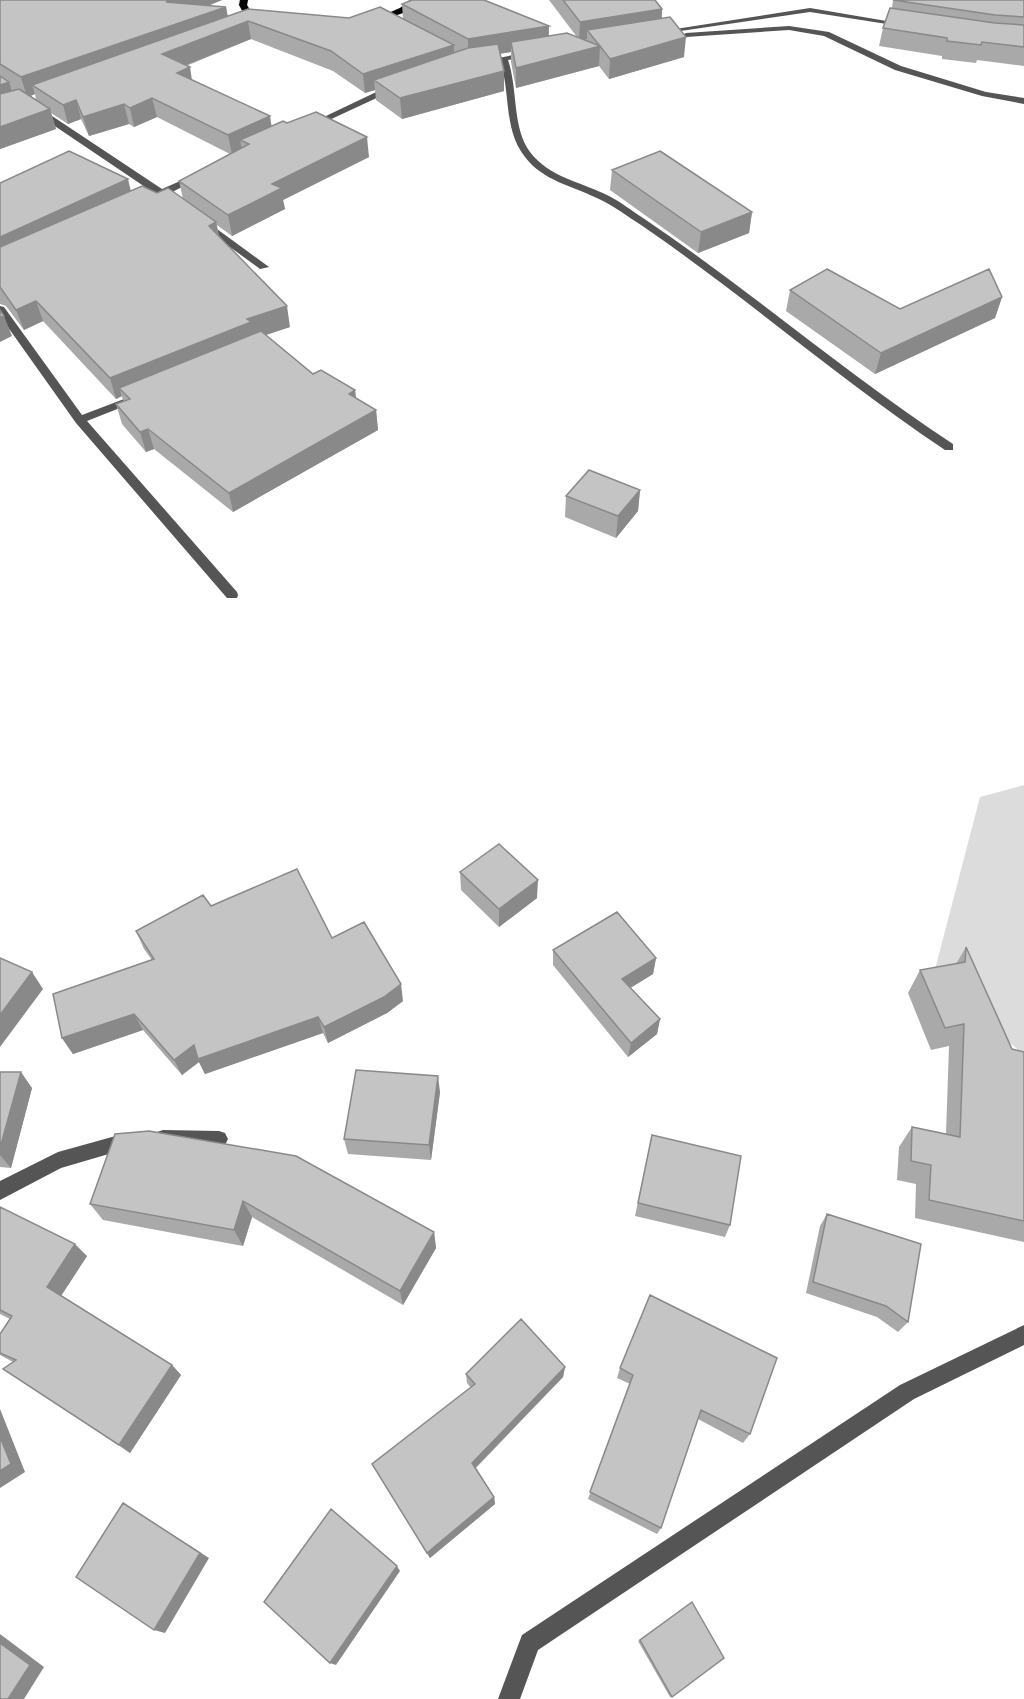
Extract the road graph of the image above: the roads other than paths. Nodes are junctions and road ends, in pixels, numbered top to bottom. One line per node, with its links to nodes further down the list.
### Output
1 (244, 0): 4 (main road)
2 (415, 0): 3 (main road)
3 (382, 19): 7 (main road); 8 (street)
4 (260, 20): 5 (main road); 6 (main road)
5 (249, 24)
6 (273, 24)
7 (363, 24)
8 (391, 24)
9 (920, 27): 10 (street)
10 (645, 34)
11 (656, 34): 17 (street)
12 (539, 52): 13 (street)
13 (503, 58): 14 (street); 29 (street)
14 (476, 63)
15 (402, 84): 19 (street)
16 (39, 100): 18 (main road)
17 (1024, 101)
18 (28, 104): 21 (street)
19 (305, 128)
20 (203, 174): 21 (street)
21 (162, 193): 22 (street); 23 (street)
22 (140, 203)
23 (180, 206)
24 (199, 220): 25 (street)
25 (264, 267)
26 (0, 309): 28 (street)
27 (145, 394): 28 (street)
28 (80, 420): 30 (street)
29 (949, 447)
30 (232, 595)
31 (219, 1139): 32 (street)
32 (0, 1191)
33 (1024, 1335): 34 (street)
34 (509, 1699)

